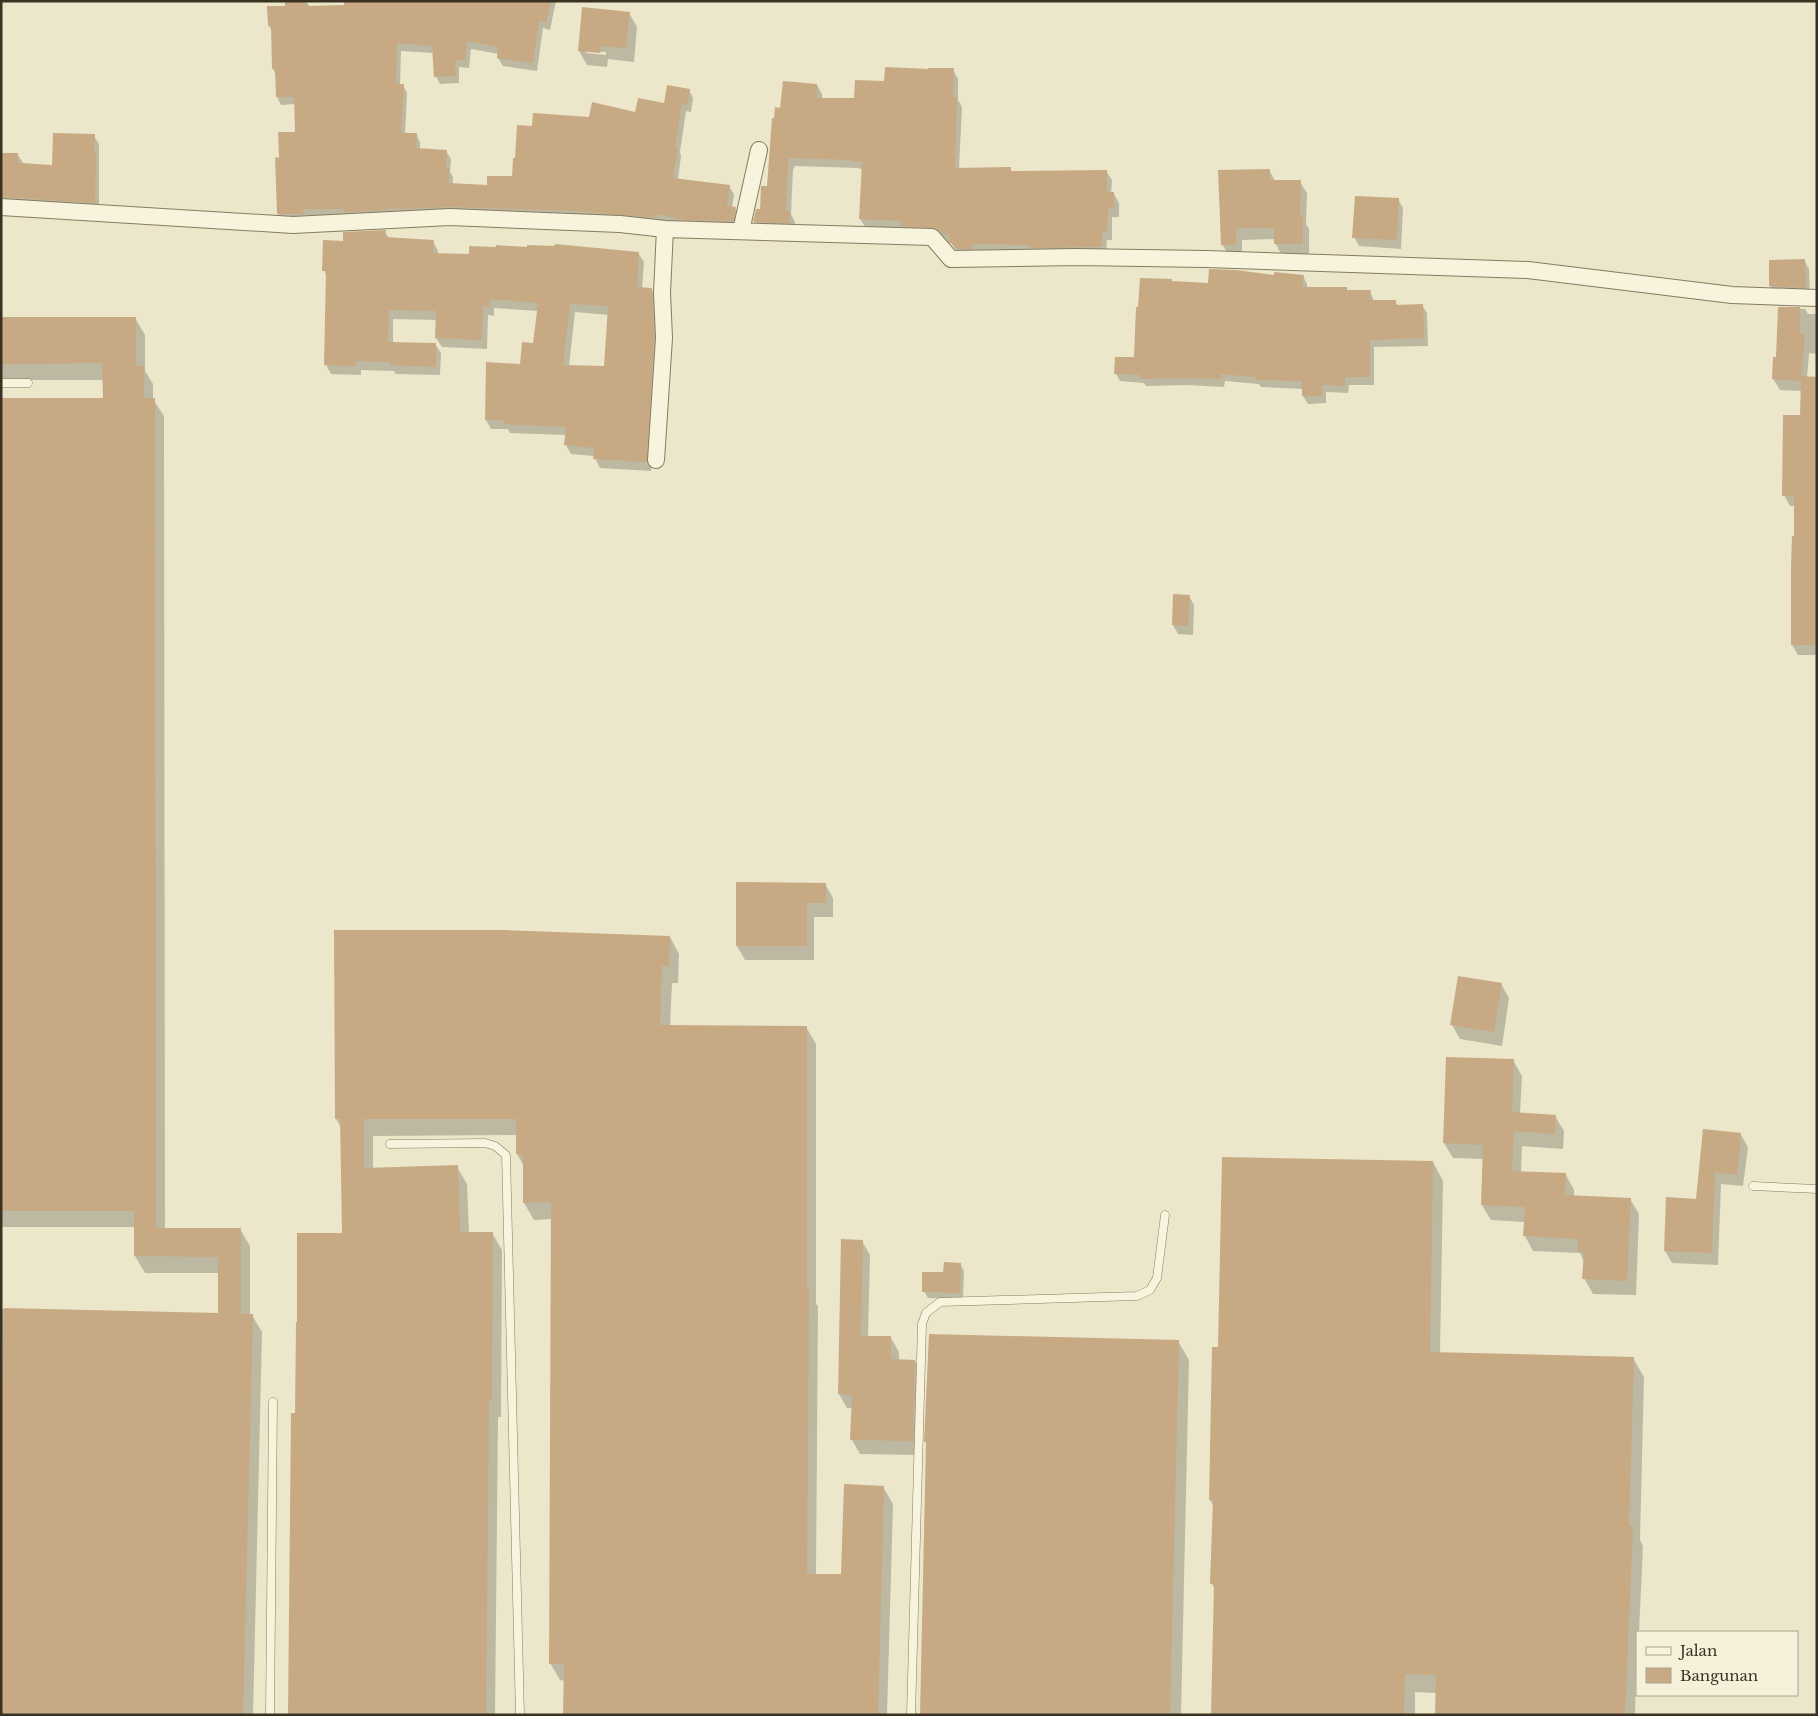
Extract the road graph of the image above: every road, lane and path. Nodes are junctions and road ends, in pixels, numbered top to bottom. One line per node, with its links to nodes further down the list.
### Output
1 (759, 150): 4 (street)
2 (1, 207): 3 (street)
3 (665, 229): 4 (street); 8 (street)
4 (741, 231): 5 (street)
5 (1817, 298)
6 (1, 383): 7 (lane)
7 (28, 384)
8 (656, 460)
9 (390, 1144): 15 (lane)
10 (1753, 1186): 11 (lane)
11 (1817, 1189)
12 (1165, 1214): 16 (lane)
13 (273, 1402): 14 (lane)
14 (270, 1715)
15 (520, 1715)
16 (910, 1715)

